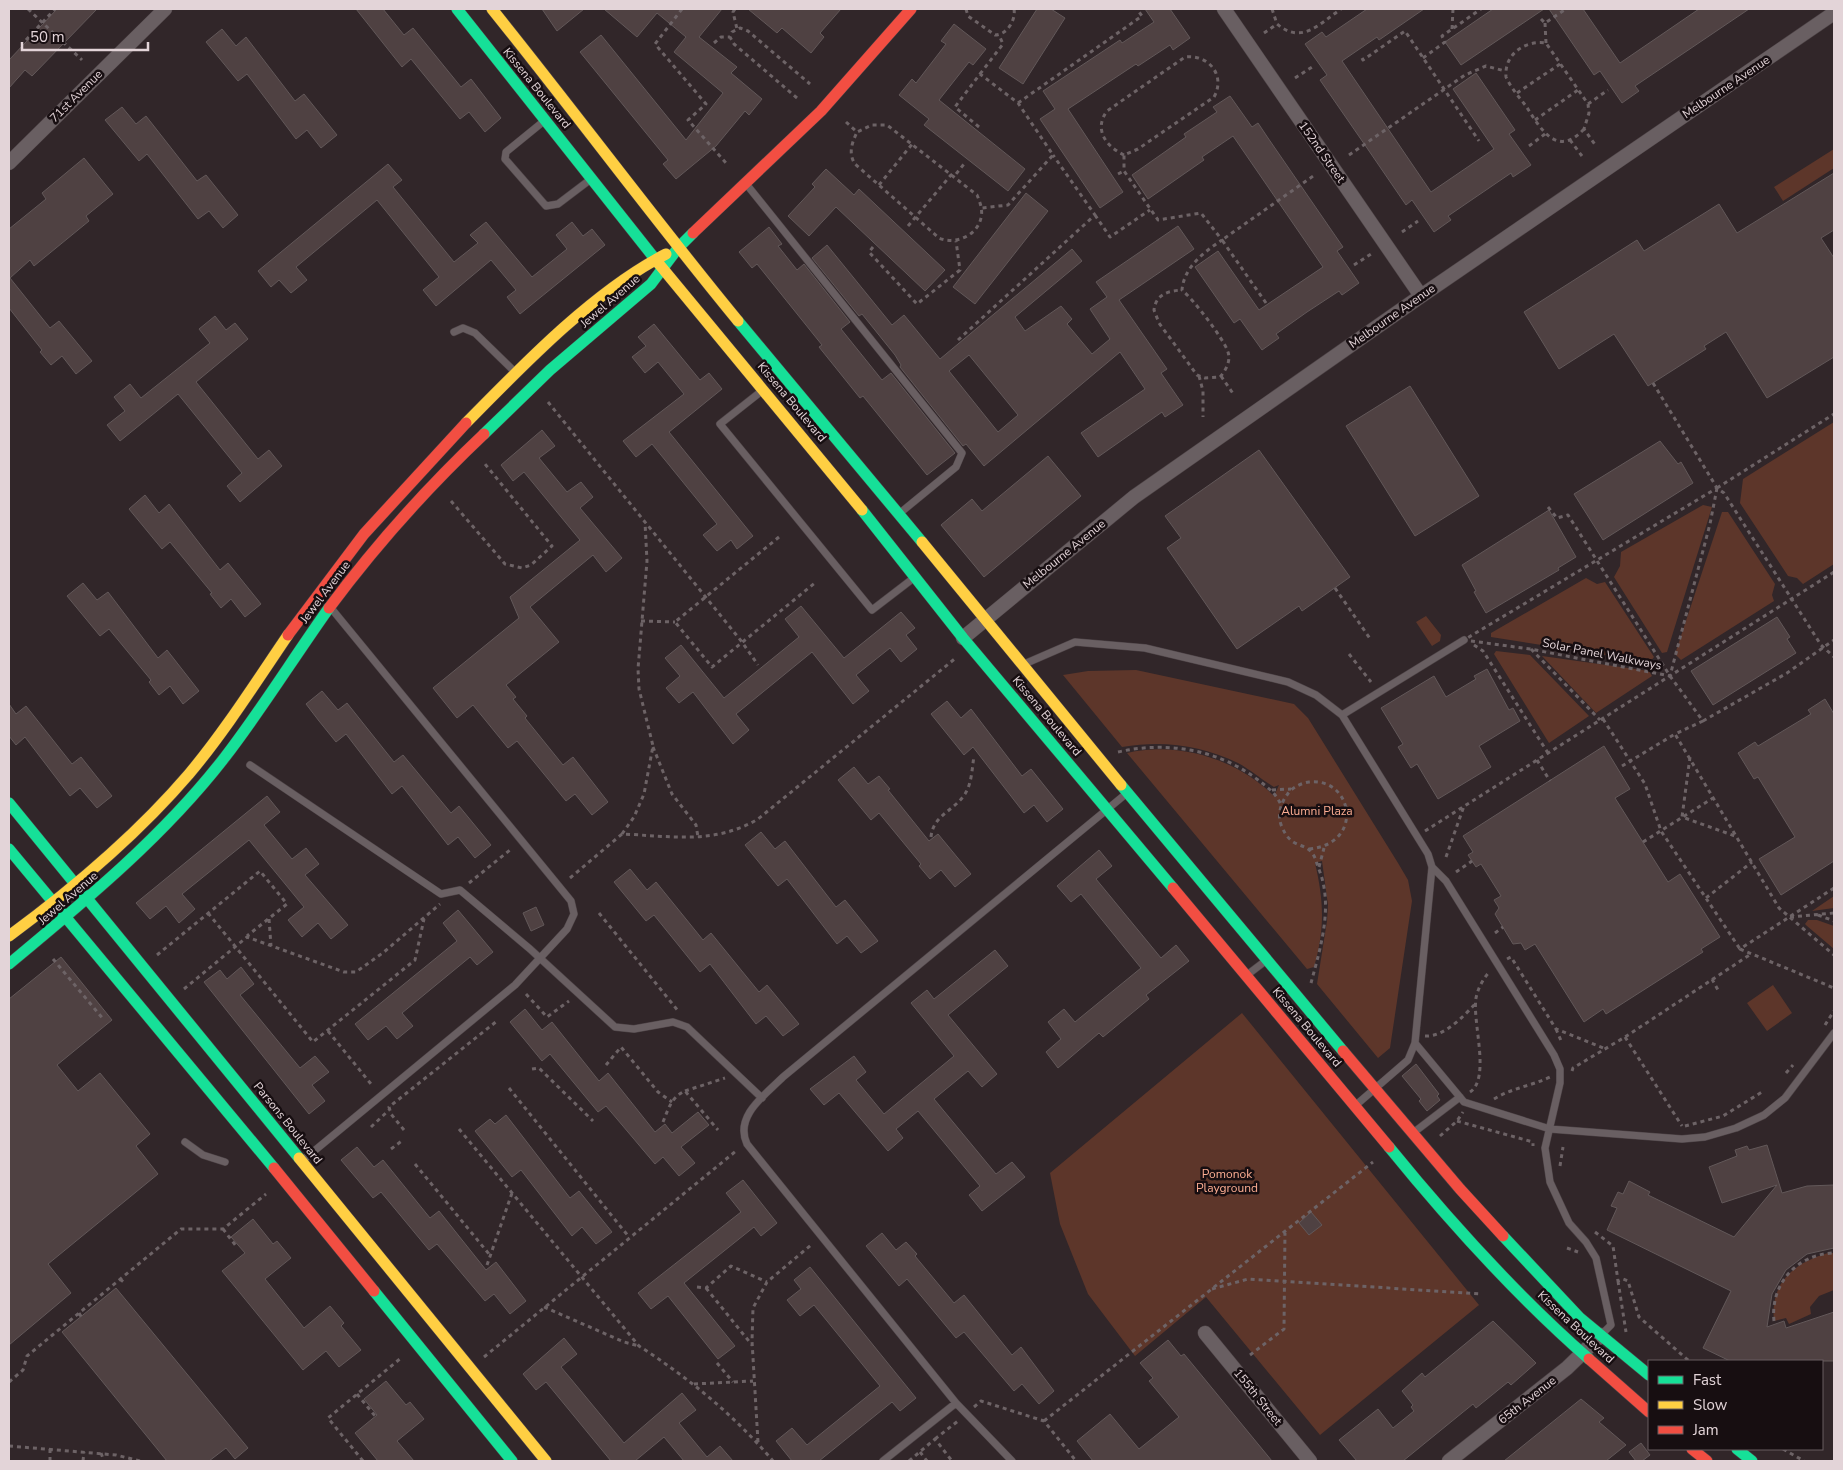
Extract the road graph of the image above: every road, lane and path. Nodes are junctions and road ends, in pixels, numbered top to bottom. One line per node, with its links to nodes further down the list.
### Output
1 (28, 9): 20 (path)
2 (55, 9): 20 (path)
3 (165, 9): 63 (street, 71st Avenue)
4 (457, 9): 47 (street, Kissena Boulevard)
5 (492, 9): 83 (street, Kissena Boulevard)
6 (682, 9): 64 (path)
7 (735, 9): 24 (path)
8 (910, 9): 71 (street, Jewel Avenue)
9 (966, 9): 26 (path)
10 (1014, 9): 26 (path)
11 (1137, 9): 45 (path)
12 (1224, 9): 89 (street, 152nd Street)
13 (1272, 9): 22 (path)
14 (1340, 9): 22 (path)
15 (1453, 9): 23 (path)
16 (1482, 9): 23 (path)
17 (1566, 9): 21 (path)
18 (1834, 13): 89 (street, Melbourne Avenue)
19 (1542, 19): 21 (path)
20 (42, 22): 28 (path); 33 (path)
21 (1544, 23): 30 (path)
22 (1278, 24): 25 (path)
23 (1452, 29): 32 (path)
24 (737, 30): 27 (path); 39 (path)
25 (1264, 33)
26 (999, 35): 37 (path)
27 (730, 37): 29 (path); 44 (path)
28 (26, 40)
29 (714, 43)
30 (1546, 43): 34 (path); 36 (path)
31 (1362, 58): 32 (path)
32 (1423, 58): 40 (path)
33 (82, 60)
34 (1560, 64): 41 (path); 43 (path)
35 (1312, 67): 38 (path)
36 (1506, 70): 40 (path); 43 (path)
37 (980, 74): 45 (path); 50 (path)
38 (1295, 78)
39 (810, 84)
40 (1444, 90): 55 (path); 61 (path)
41 (1578, 90): 46 (path); 48 (path)
42 (1608, 90): 46 (path)
43 (1516, 93): 48 (path)
44 (797, 98)
45 (1018, 104): 59 (path)
46 (1588, 104): 51 (path)
47 (545, 120): 70 (street, Kissena Boulevard); 70 (lane)
48 (1535, 120): 53 (path)
49 (846, 122): 52 (path)
50 (979, 127)
51 (1584, 129): 54 (path); 58 (path)
52 (857, 132): 56 (path); 72 (path)
53 (1545, 134): 54 (path); 57 (path)
54 (1570, 140): 62 (path)
55 (1479, 141)
56 (913, 144): 69 (path); 72 (path)
57 (1529, 146)
58 (1596, 146)
59 (1053, 155): 73 (path); 75 (path)
60 (1124, 155): 60 (path); 66 (path)
61 (1349, 155)
62 (1582, 156)
63 (9, 162)
64 (726, 164)
65 (964, 164): 69 (path)
66 (1124, 171): 67 (path); 74 (path)
67 (1118, 174)
68 (1316, 174): 81 (path)
69 (951, 175): 73 (path); 76 (path)
70 (592, 178): 85 (street, Kissena Boulevard)
71 (747, 185): 83 (street, Jewel Avenue); 106 (lane)
72 (879, 185): 76 (path)
73 (982, 208): 80 (path)
74 (1150, 210): 75 (path); 81 (path)
75 (1096, 215): 92 (path)
76 (916, 217): 78 (path); 80 (path)
77 (1418, 221): 79 (path)
78 (908, 226)
79 (1402, 232)
80 (956, 240): 82 (path)
81 (1222, 240): 88 (path); 90 (path)
82 (873, 247)
83 (678, 248): 85 (street, Jewel Avenue); 87 (street, Jewel Avenue); 106 (street, Kissena Boulevard)
84 (1371, 254): 86 (path)
85 (655, 259): 87 (street, Kissena Boulevard); 93 (street, Jewel Avenue)
86 (1354, 266)
87 (664, 269): 97 (street, Kissena Boulevard); 116 (street, Jewel Avenue)
88 (1182, 290): 94 (path); 95 (path)
89 (1421, 296): 117 (street, Melbourne Avenue)
90 (1266, 303)
91 (454, 332): 93 (lane)
92 (958, 340)
93 (516, 374): 175 (street, Jewel Avenue)
94 (1199, 376): 95 (path); 101 (path)
95 (1221, 376): 98 (path)
96 (1652, 384): 103 (path)
97 (764, 390): 111 (street, Kissena Boulevard); 111 (lane)
98 (1234, 395)
99 (548, 402): 107 (path)
100 (1834, 414): 103 (path)
101 (1203, 417)
102 (486, 464): 104 (path)
103 (1717, 488): 109 (path); 115 (path); 132 (path, Solar Panel Walkways)
104 (451, 502)
105 (1548, 507): 109 (path)
106 (899, 514): 117 (street, Kissena Boulevard)
107 (644, 521): 114 (path); 118 (path)
108 (779, 537): 114 (path)
109 (1598, 561): 122 (path); 132 (path)
110 (1834, 572): 115 (path)
111 (915, 577): 120 (street, Kissena Boulevard)
112 (816, 582): 124 (path)
113 (1335, 588): 121 (path)
114 (706, 597): 119 (path); 124 (path)
115 (1793, 598): 125 (path); 132 (path)
116 (330, 606): 180 (street, Jewel Avenue); 202 (lane)
117 (984, 620): 120 (street, Melbourne Avenue); 131 (street, Kissena Boulevard)
118 (641, 621): 119 (path); 138 (path)
119 (675, 622): 124 (path)
120 (963, 638): 155 (street, Kissena Boulevard)
121 (1372, 640)
122 (1464, 640): 126 (path, Solar Panel Walkways); 134 (lane); 140 (path)
123 (1834, 640): 125 (path)
124 (742, 642): 130 (path)
125 (1824, 648): 128 (path); 136 (path)
126 (1530, 649): 132 (path, Solar Panel Walkways); 135 (path)
127 (1349, 654): 133 (path)
128 (1834, 656)
129 (958, 657): 160 (path)
130 (758, 665)
131 (1022, 665): 134 (lane); 150 (street, Kissena Boulevard)
132 (1670, 676): 135 (path); 136 (path)
133 (1367, 679)
134 (1342, 715): 159 (lane)
135 (1602, 719): 140 (path); 144 (path)
136 (1703, 721): 137 (path)
137 (1675, 734): 142 (path); 144 (path)
138 (653, 746): 158 (path); 160 (path)
139 (1118, 752): 149 (path)
140 (1548, 753): 143 (path)
141 (974, 756): 161 (path)
142 (1690, 756): 151 (path); 156 (path)
143 (1536, 760): 147 (path); 154 (path)
144 (1630, 761): 146 (path); 157 (path)
145 (250, 765): 178 (lane)
146 (1622, 766)
147 (1550, 781)
148 (1292, 789): 149 (path); 153 (path); 164 (path)
149 (1271, 790): 153 (path)
150 (1127, 793): 155 (lane); 203 (street, Kissena Boulevard)
151 (1713, 798): 156 (path); 162 (path)
152 (9, 803): 175 (street, Parsons Boulevard)
153 (1281, 805): 166 (path)
154 (1464, 806): 159 (path); 168 (path)
155 (1107, 809): 206 (street, Kissena Boulevard); 239 (lane)
156 (1682, 816): 157 (path); 162 (path)
157 (1661, 830): 163 (path); 179 (path)
158 (622, 834): 160 (path); 174 (path)
159 (1417, 836): 171 (lane)
160 (698, 837)
161 (930, 837)
162 (1736, 837): 170 (path)
163 (1643, 842)
164 (1324, 848): 166 (path); 172 (path)
165 (9, 849): 181 (street)
166 (1309, 849): 172 (path)
167 (510, 850): 177 (path)
168 (1446, 857)
169 (1472, 861): 173 (path)
170 (1752, 862): 179 (path); 186 (path)
171 (1432, 868): 205 (lane); 224 (lane)
172 (1320, 871): 208 (path)
173 (1456, 872)
174 (570, 878)
175 (76, 884): 180 (street, Parsons Boulevard); 181 (street, Jewel Avenue)
176 (1834, 888): 186 (path)
177 (460, 890): 178 (lane); 202 (lane)
178 (442, 894): 189 (path)
179 (1706, 898): 197 (path)
180 (88, 900): 187 (street, Jewel Avenue); 263 (street, Parsons Boulevard)
181 (53, 903): 187 (street); 193 (street, Jewel Avenue)
182 (1834, 912): 185 (path)
183 (208, 914): 188 (path); 195 (path); 199 (path)
184 (599, 914): 217 (path)
185 (1817, 914): 186 (path); 190 (path)
186 (1790, 918): 197 (path); 200 (path)
187 (66, 919): 204 (street, Jewel Avenue); 330 (street)
188 (269, 919): 194 (path); 196 (path)
189 (424, 919): 196 (path); 219 (path)
190 (1834, 921)
191 (1503, 927): 192 (path)
192 (1496, 933)
193 (9, 936)
194 (247, 937): 195 (path); 196 (path)
195 (235, 946): 209 (path); 219 (path)
196 (271, 946)
197 (1740, 950): 198 (path)
198 (1751, 954): 207 (path); 210 (path)
199 (157, 955)
200 (1834, 955)
201 (53, 958): 215 (path)
202 (541, 959): 213 (lane); 263 (lane)
203 (1268, 959): 206 (lane); 235 (street, Kissena Boulevard)
204 (9, 964)
205 (1498, 965): 214 (path); 225 (path); 229 (lane)
206 (1247, 976): 243 (street, Kissena Boulevard)
207 (1712, 980): 211 (path); 222 (path)
208 (1311, 983)
209 (184, 988)
210 (1834, 988)
211 (1719, 992)
212 (526, 994): 213 (path)
213 (578, 994): 217 (lane)
214 (1476, 1004): 221 (path); 233 (path)
215 (104, 1020)
216 (497, 1021): 244 (path)
217 (688, 1027): 230 (lane)
218 (1425, 1029): 221 (path)
219 (328, 1031): 232 (path)
220 (1834, 1033): 254 (lane)
221 (1424, 1036): 223 (path)
222 (1625, 1037): 225 (path); 248 (path)
223 (1428, 1040)
224 (1415, 1043): 235 (lane); 238 (lane)
225 (1606, 1049): 227 (path)
226 (606, 1065): 240 (path)
227 (1573, 1068): 229 (path); 231 (path)
228 (532, 1069): 245 (path)
229 (1560, 1073): 241 (path); 254 (lane)
230 (737, 1074): 236 (path); 239 (lane)
231 (1572, 1078)
232 (371, 1084)
233 (1465, 1086)
234 (509, 1088): 273 (path)
235 (1373, 1088): 243 (lane); 255 (street, Kissena Boulevard)
236 (685, 1092): 240 (path); 253 (path)
237 (1762, 1092): 248 (path)
238 (1460, 1097): 242 (lane); 255 (lane)
239 (762, 1098): 310 (lane)
240 (672, 1102): 246 (path)
241 (1489, 1102)
242 (1469, 1104): 247 (path); 254 (lane)
243 (1355, 1105): 298 (street, Kissena Boulevard)
244 (389, 1110): 249 (path); 252 (path)
245 (592, 1121)
246 (663, 1122)
247 (1457, 1122): 256 (path); 259 (path)
248 (1682, 1126): 250 (path)
249 (371, 1127)
250 (1673, 1127)
251 (459, 1129): 268 (path)
252 (404, 1130)
253 (718, 1130)
254 (1550, 1130): 295 (lane)
255 (1413, 1134): 295 (street, Kissena Boulevard)
256 (1440, 1136)
257 (403, 1140): 261 (path)
258 (185, 1142): 264 (lane)
259 (1533, 1142)
260 (1563, 1147): 267 (path)
261 (391, 1149)
262 (736, 1151): 273 (path)
263 (301, 1161): 331 (street, Parsons Boulevard)
264 (225, 1162)
265 (1373, 1162): 271 (path)
266 (416, 1164): 277 (path)
267 (1561, 1172)
268 (512, 1193): 277 (path); 279 (path)
269 (266, 1194): 270 (path)
270 (222, 1229): 275 (path); 280 (path)
271 (1285, 1230): 281 (path); 287 (path)
272 (1594, 1232): 282 (path)
273 (629, 1237): 279 (path)
274 (811, 1245): 283 (path)
275 (236, 1246)
276 (1834, 1253): 292 (path)
277 (489, 1254): 278 (path)
278 (487, 1265)
279 (582, 1276): 289 (path); 297 (path)
280 (120, 1279): 284 (path); 290 (path)
281 (1285, 1281): 287 (path); 288 (path); 299 (path)
282 (1618, 1281): 293 (path); 302 (path)
283 (767, 1282): 286 (path); 296 (path)
284 (126, 1284)
285 (697, 1286): 286 (path)
286 (706, 1288): 296 (path)
287 (1210, 1290): 314 (path)
288 (1482, 1294)
289 (544, 1307): 297 (path); 300 (path)
290 (79, 1313): 291 (path); 306 (path)
291 (82, 1318)
292 (1774, 1321)
293 (1626, 1332)
294 (1205, 1333): 339 (street, 155th Street)
295 (1601, 1335): 298 (street, 65th Avenue); 304 (street, Kissena Boulevard)
296 (752, 1345): 305 (path)
297 (640, 1346): 308 (path)
298 (1581, 1353): 311 (street, Kissena Boulevard); 340 (street, 65th Avenue)
299 (1250, 1355)
300 (484, 1357)
301 (402, 1358): 309 (path)
302 (1688, 1360)
303 (717, 1362): 307 (path)
304 (1648, 1374)
305 (753, 1381): 307 (path); 316 (path)
306 (9, 1382)
307 (733, 1383): 308 (path)
308 (694, 1384): 316 (path)
309 (357, 1394): 313 (path); 329 (path)
310 (956, 1402): 312 (lane); 333 (lane)
311 (1648, 1411)
312 (967, 1414): 314 (path); 315 (path); 337 (lane)
313 (375, 1416)
314 (1044, 1421): 338 (path)
315 (935, 1439): 323 (path); 336 (path)
316 (758, 1443): 332 (path)
317 (9, 1446): 318 (path)
318 (50, 1449): 322 (path); 325 (path)
319 (1693, 1450): 341 (street)
320 (1738, 1450): 342 (street)
321 (1784, 1450): 343 (path)
322 (84, 1452): 324 (path); 326 (path)
323 (920, 1452): 334 (path); 335 (path)
324 (101, 1453): 327 (path); 328 (path)
325 (50, 1461)
326 (83, 1461)
327 (104, 1461)
328 (140, 1461)
329 (363, 1461)
330 (512, 1461)
331 (546, 1461)
332 (773, 1461)
333 (883, 1461)
334 (909, 1461)
335 (927, 1461)
336 (952, 1461)
337 (1012, 1461)
338 (1076, 1461)
339 (1310, 1461)
340 (1449, 1461)
341 (1707, 1461)
342 (1752, 1461)
343 (1804, 1461)

